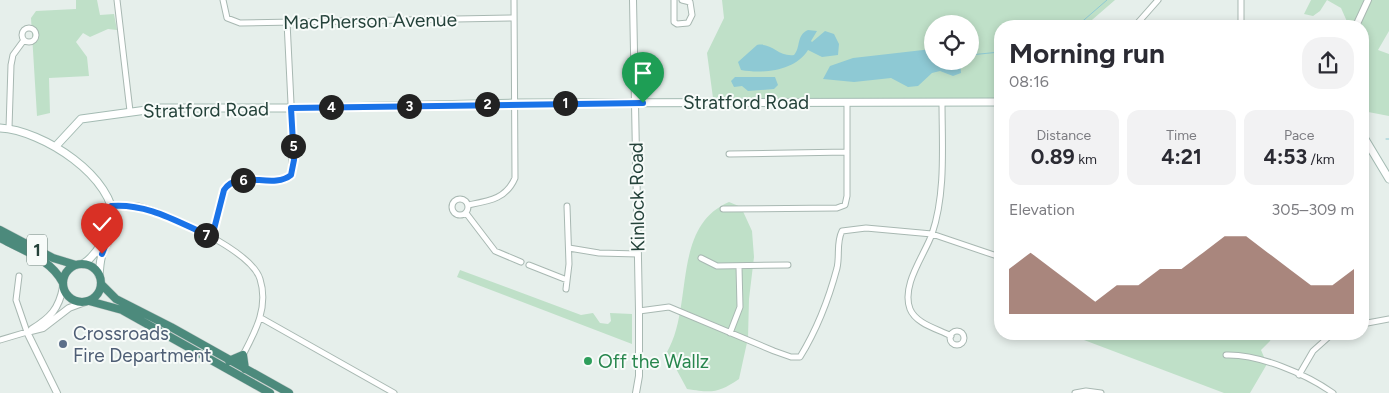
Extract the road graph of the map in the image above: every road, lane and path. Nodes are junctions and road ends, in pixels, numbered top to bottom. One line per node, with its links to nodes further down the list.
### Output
1 (117, 0): 23 (street)
2 (223, 0): 15 (street, MacPherson Avenue)
3 (514, 0): 11 (street)
4 (633, 0): 5 (street); 21 (street, Kinlock Road)
5 (639, 0)
6 (674, 0): 7 (street)
7 (682, 0)
8 (1158, 0): 12 (street)
9 (1241, 0): 13 (street)
10 (1368, 0): 14 (street)
11 (514, 18): 15 (street, MacPherson Avenue); 20 (street)
12 (1140, 20)
13 (1241, 20)
14 (1359, 20)
15 (287, 22): 22 (street)
16 (24, 40): 25 (street)
17 (847, 102): 18 (main road, Stratford Road); 21 (main road, Stratford Road); 28 (street)
18 (942, 102): 19 (main road, Stratford Road); 37 (street)
19 (994, 102)
20 (516, 103): 21 (main road, Stratford Road); 22 (main road, Stratford Road); 31 (street)
21 (636, 103): 41 (street, Kinlock Road)
22 (291, 108): 23 (main road, Stratford Road); 38 (street)
23 (130, 112): 26 (main road, Stratford Road)
24 (0, 128): 25 (main road)
25 (9, 128): 26 (main road)
26 (55, 147): 33 (main road)
27 (1370, 148): 30 (main road)
28 (847, 152): 29 (street); 34 (street)
29 (729, 154)
30 (1389, 179)
31 (468, 205): 35 (street); 35 (street)
32 (567, 206): 40 (street)
33 (112, 208): 38 (street); 45 (main road); 49 (main road)
34 (723, 209)
35 (466, 213): 44 (street)
36 (0, 230): 45 (highway, 1)
37 (932, 234): 42 (street); 61 (street); 62 (street)
38 (212, 237): 57 (street)
39 (0, 238): 53 (highway, 1)
40 (569, 248): 41 (street); 51 (street)
41 (638, 254): 56 (street, Kinlock Road)
42 (994, 255)
43 (701, 258): 48 (street)
44 (521, 262)
45 (79, 264): 49 (highway); 53 (highway)
46 (788, 265): 48 (street)
47 (529, 266): 51 (street)
48 (739, 267): 61 (street)
49 (99, 275): 52 (highway)
50 (19, 276): 60 (street)
51 (567, 280): 54 (street)
52 (101, 284): 55 (highway); 67 (highway)
53 (63, 285): 55 (highway); 60 (street)
54 (566, 289)
55 (87, 301): 60 (street); 71 (highway)
56 (639, 311): 61 (street); 74 (street, Kinlock Road)
57 (261, 318): 65 (street); 73 (street)
58 (1389, 319): 59 (street)
59 (1369, 323)
60 (27, 332): 63 (street); 70 (street)
61 (730, 333)
62 (951, 336)
63 (0, 340)
64 (1325, 340): 69 (street)
65 (243, 355): 67 (highway); 68 (highway)
66 (1226, 355): 69 (street)
67 (229, 361): 68 (highway)
68 (245, 369): 72 (highway)
69 (1299, 375): 77 (street)
70 (58, 393)
71 (270, 393)
72 (289, 393)
73 (394, 393)
74 (636, 393)
75 (1075, 393): 76 (street)
76 (1101, 393)
77 (1333, 393)

